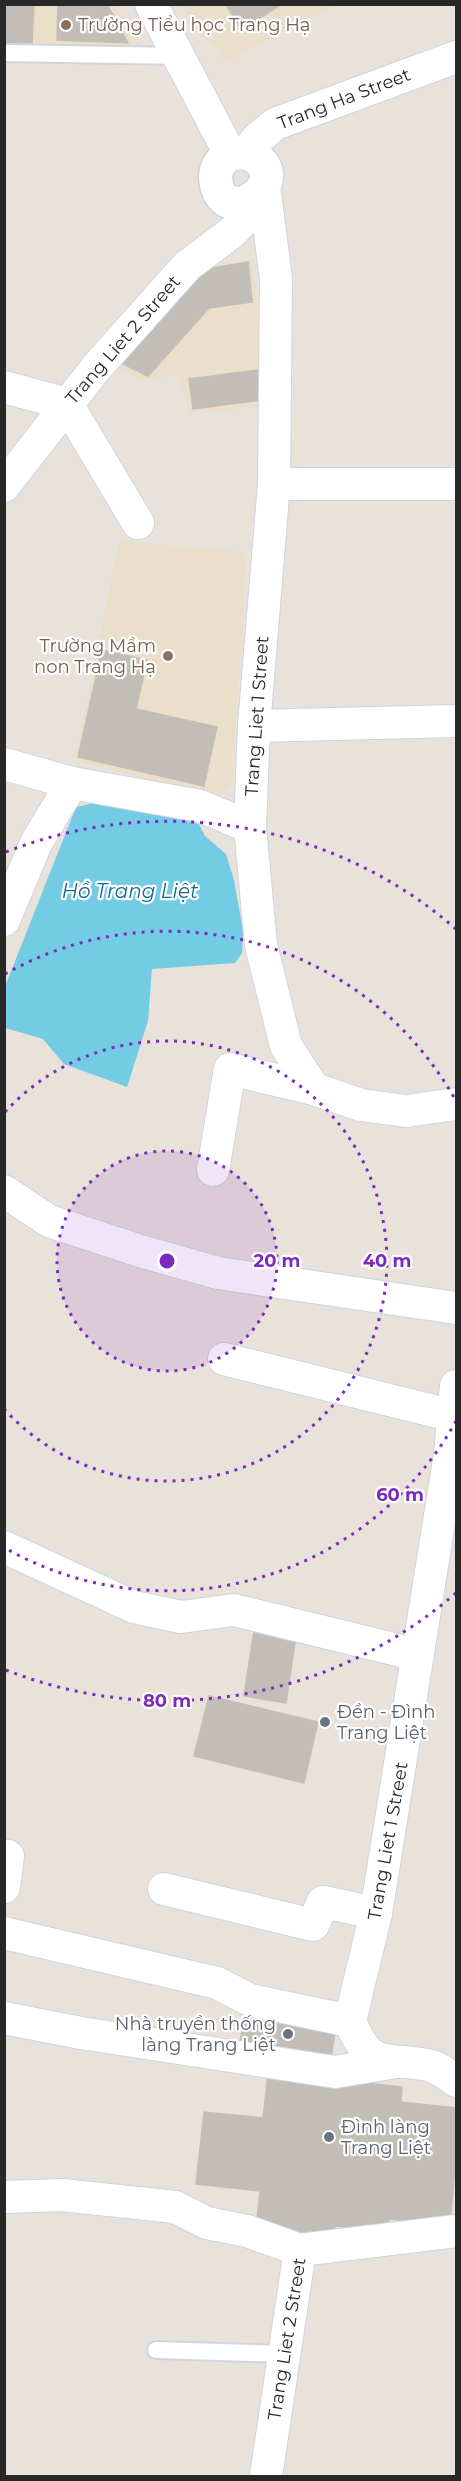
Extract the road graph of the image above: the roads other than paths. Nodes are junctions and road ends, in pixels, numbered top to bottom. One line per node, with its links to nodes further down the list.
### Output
1 (151, 4): 3 (street)
2 (4, 53): 3 (lane)
3 (180, 56): 5 (street)
4 (456, 57): 5 (street, Trang Ha Street)
5 (238, 154): 6 (street); 6 (street)
6 (256, 194): 8 (street, Trang Liet 2 Street); 9 (street, Trang Liet 1 Street)
7 (4, 387): 8 (street)
8 (67, 404): 11 (street, Trang Liet 2 Street); 12 (street)
9 (274, 484): 10 (street); 14 (street, Trang Liet 1 Street)
10 (456, 484)
11 (4, 486)
12 (138, 523)
13 (456, 721): 14 (street)
14 (254, 726): 17 (street, Trang Liet 1 Street)
15 (4, 764): 16 (street)
16 (72, 783): 17 (street); 18 (street)
17 (250, 827): 19 (street, Trang Liet 1 Street)
18 (4, 920)
19 (314, 1089): 20 (street); 21 (street)
20 (456, 1104)
21 (213, 1170)
22 (4, 1191): 23 (street)
23 (456, 1308)
24 (224, 1359): 25 (street)
25 (455, 1401): 26 (street, Trang Liet 1 Street)
26 (449, 1507): 28 (street, Trang Liet 1 Street)
27 (4, 1547): 28 (street)
28 (418, 1655): 32 (street, Trang Liet 1 Street)
29 (4, 1856): 30 (street)
30 (4, 1887)
31 (164, 1889): 32 (street)
32 (376, 1913): 35 (street, Trang Liet 1 Street)
33 (4, 1934): 35 (street)
34 (4, 2018): 36 (street)
35 (350, 2021): 36 (street)
36 (396, 2062): 37 (street)
37 (456, 2081)
38 (4, 2197): 40 (street)
39 (456, 2231): 40 (street, Trang Liet 2 Street)
40 (300, 2250): 42 (street, Trang Liet 2 Street)
41 (156, 2350): 42 (lane)
42 (284, 2354): 43 (street, Trang Liet 2 Street)
43 (266, 2476)

